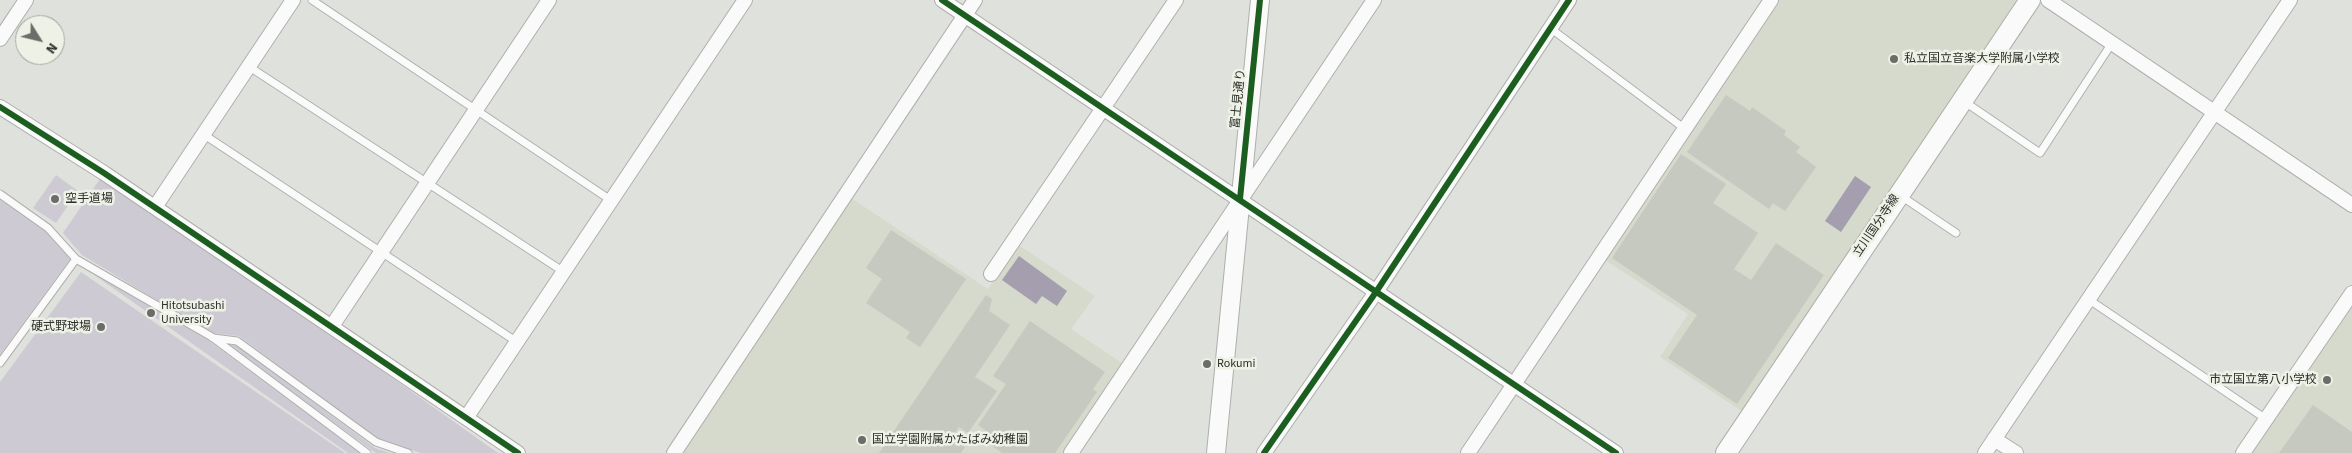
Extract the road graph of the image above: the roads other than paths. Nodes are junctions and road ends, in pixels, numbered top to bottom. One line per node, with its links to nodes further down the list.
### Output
1 (26, 0): 18 (street)
2 (293, 0): 20 (street)
3 (312, 0): 24 (lane)
4 (549, 0): 24 (street)
5 (745, 0): 32 (street)
6 (942, 0): 16 (street)
7 (975, 0): 16 (street)
8 (1176, 0): 23 (street)
9 (1260, 0): 31 (street, 富士見通り)
10 (1374, 0): 31 (street)
11 (1569, 0): 17 (street)
12 (1771, 0): 26 (street)
13 (2030, 0): 21 (main road, 立川国分寺線)
14 (2048, 0): 19 (street)
15 (2290, 0): 25 (street)
16 (965, 15): 23 (street); 54 (street)
17 (1550, 28): 26 (lane); 40 (street)
18 (0, 39)
19 (2112, 43): 21 (lane); 25 (street)
20 (248, 66): 27 (street); 28 (lane)
21 (1962, 101): 30 (main road, 立川国分寺線)
22 (0, 107): 34 (street)
23 (1103, 108): 31 (street); 39 (street)
24 (476, 110): 28 (street); 32 (lane)
25 (2213, 113): 33 (street); 42 (street)
26 (1686, 129): 47 (street)
27 (203, 134): 34 (street); 36 (lane)
28 (428, 183): 36 (street); 38 (lane)
29 (0, 194): 37 (lane)
30 (1899, 195): 35 (lane); 60 (main road, 立川国分寺線)
31 (1240, 199): 40 (street); 55 (street); 56 (street, 富士見通り)
32 (612, 201): 38 (street)
33 (2352, 205)
34 (155, 207): 43 (street)
35 (1956, 233)
36 (381, 253): 43 (street); 45 (lane)
37 (76, 259): 44 (lane); 46 (lane)
38 (564, 272): 45 (street)
39 (991, 274)
40 (1376, 292): 47 (street); 57 (street)
41 (2352, 293): 49 (street)
42 (2088, 299): 49 (lane); 50 (street)
43 (332, 326): 48 (street)
44 (212, 338): 51 (lane); 52 (lane)
45 (517, 342): 48 (street)
46 (0, 363)
47 (1514, 385): 58 (street); 59 (street)
48 (466, 418): 53 (street)
49 (2266, 419): 63 (street)
50 (1994, 439): 61 (street); 62 (street)
51 (368, 453)
52 (408, 453)
53 (518, 453)
54 (674, 453)
55 (1071, 453)
56 (1216, 453)
57 (1264, 453)
58 (1468, 453)
59 (1616, 453)
60 (1726, 453)
61 (1985, 453)
62 (2016, 453)
63 (2243, 453)

